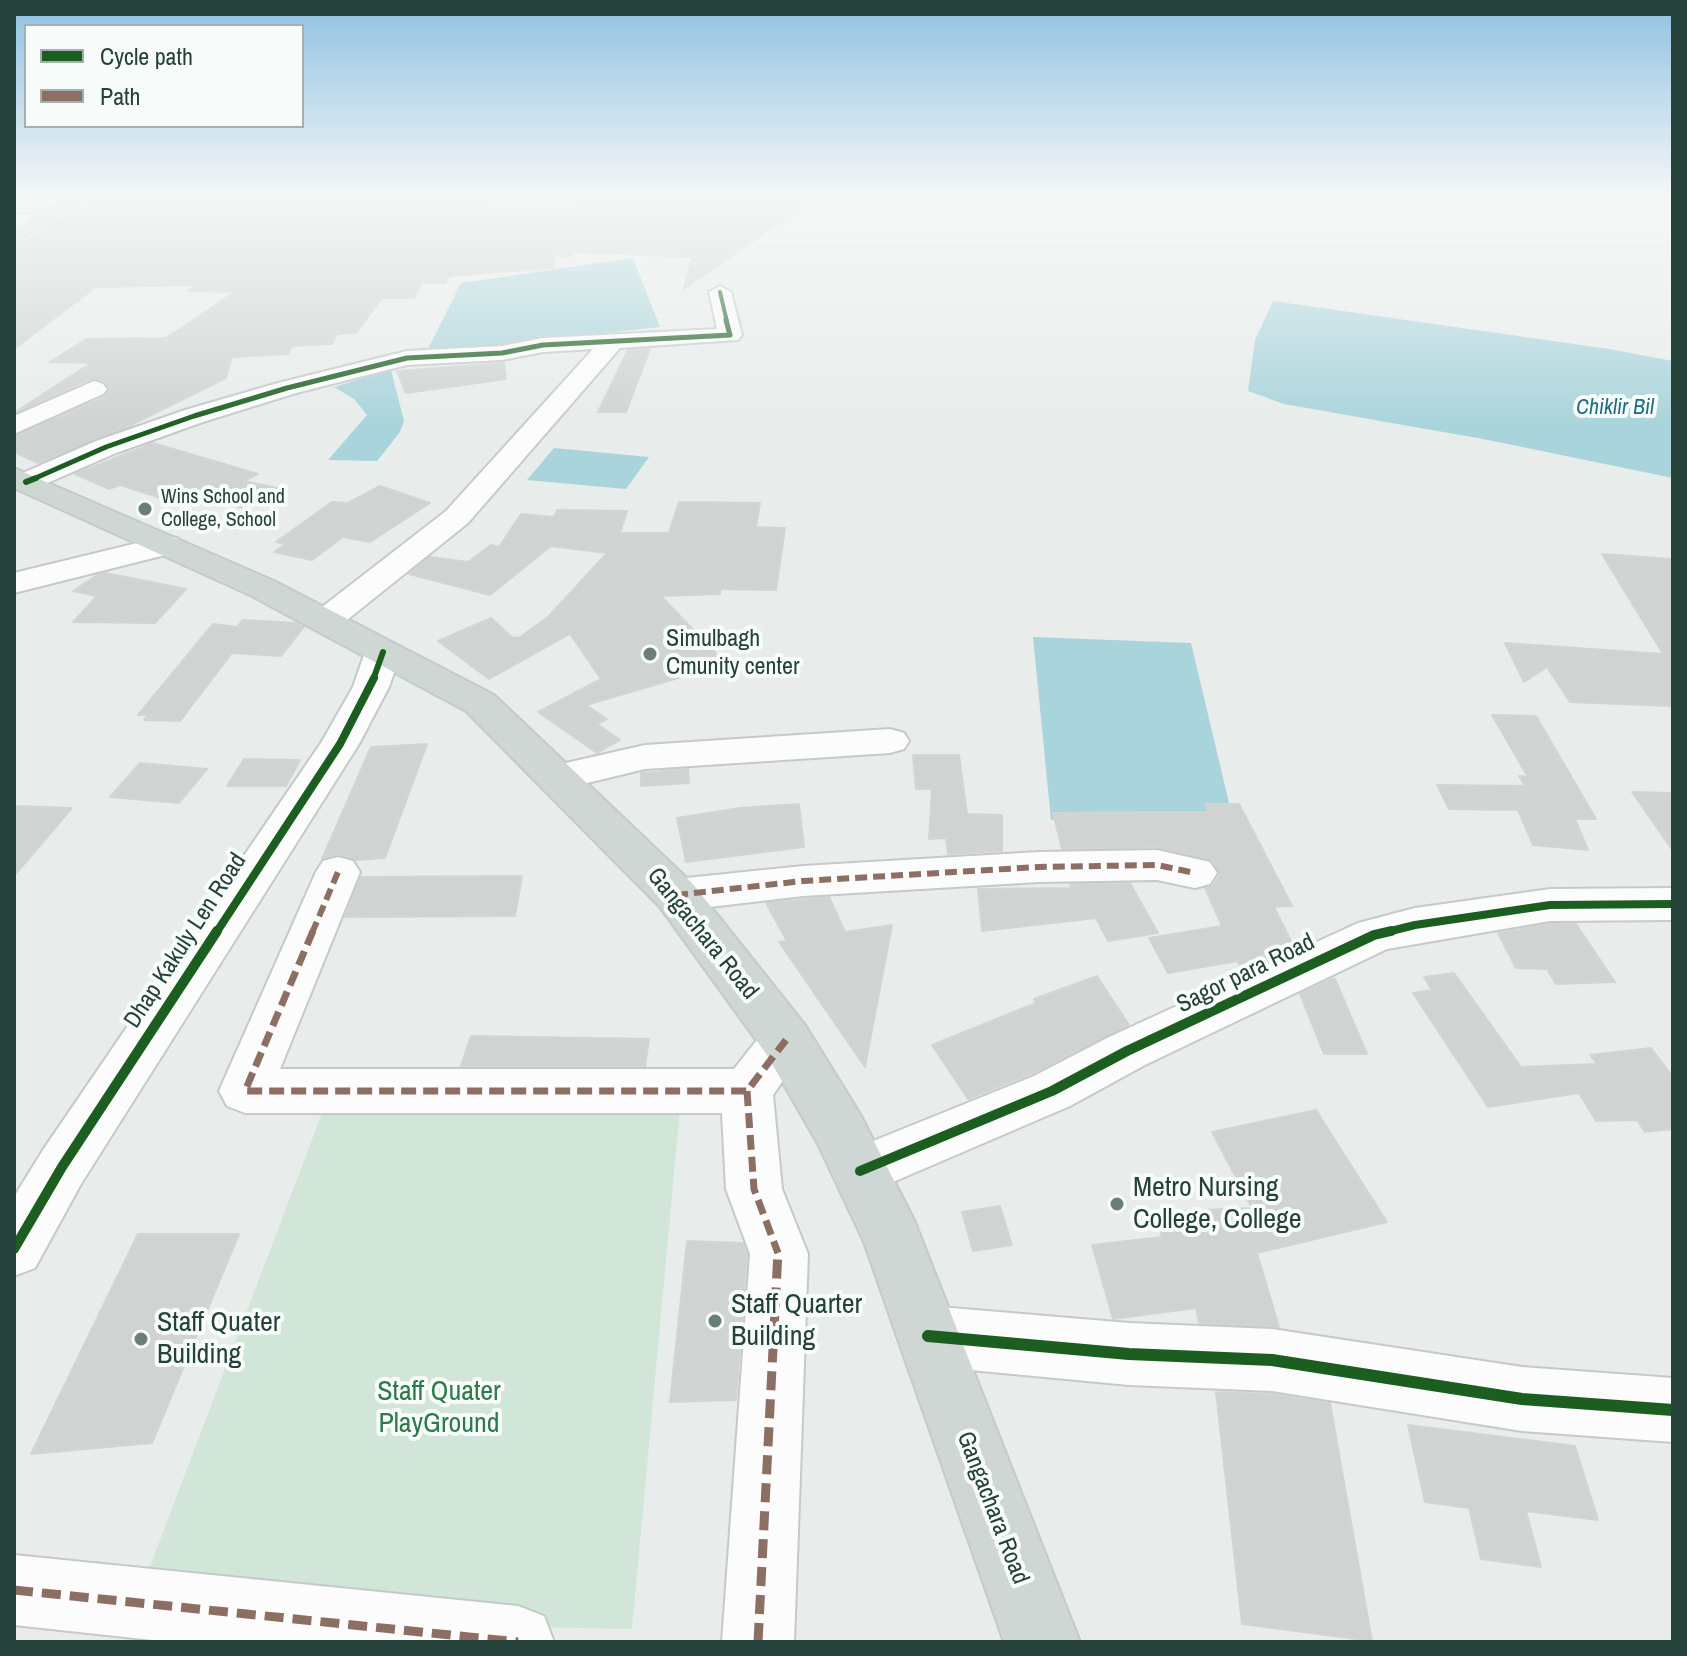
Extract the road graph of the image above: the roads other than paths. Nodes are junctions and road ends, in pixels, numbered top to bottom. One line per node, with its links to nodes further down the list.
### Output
1 (720, 292): 2 (street)
2 (612, 343): 5 (street); 8 (street)
3 (94, 389): 4 (street)
4 (14, 426)
5 (20, 480): 6 (main road, Gangachara Road)
6 (166, 545): 7 (street); 8 (main road, Gangachara Road)
7 (14, 583)
8 (325, 621): 9 (main road, Gangachara Road)
9 (383, 652): 11 (main road, Gangachara Road); 19 (street, Dhap Kakuly Len Road)
10 (890, 741): 11 (street)
11 (558, 777): 14 (main road, Gangachara Road)
12 (338, 872): 17 (street)
13 (1195, 873): 14 (street)
14 (676, 895): 16 (main road, Gangachara Road)
15 (1673, 904): 18 (street, Sagor para Road)
16 (786, 1040): 17 (street); 18 (main road, Gangachara Road)
17 (747, 1091): 24 (street)
18 (860, 1171): 20 (main road, Gangachara Road)
19 (14, 1249)
20 (928, 1336): 21 (street); 25 (main road, Gangachara Road)
21 (1673, 1410)
22 (14, 1590): 23 (street)
23 (518, 1642)
24 (758, 1642)
25 (1042, 1642)

